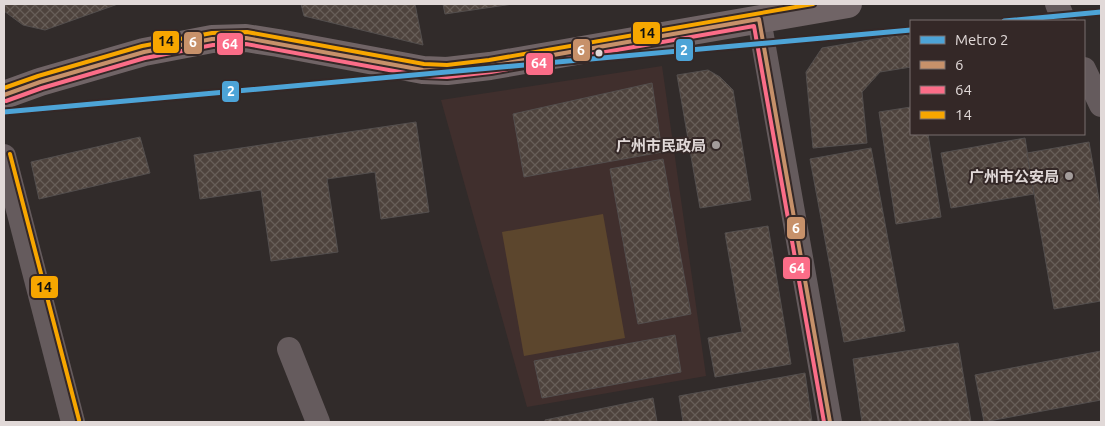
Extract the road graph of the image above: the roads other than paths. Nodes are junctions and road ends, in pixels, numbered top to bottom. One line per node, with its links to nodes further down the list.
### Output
1 (848, 4): 3 (main road)
2 (1057, 4): 4 (street)
3 (759, 19): 6 (main road); 12 (street)
4 (1064, 20)
5 (1085, 71): 7 (street)
6 (4, 95)
7 (1101, 105)
8 (4, 156): 10 (street)
9 (289, 349): 11 (street)
10 (73, 422)
11 (318, 422)
12 (830, 422)

